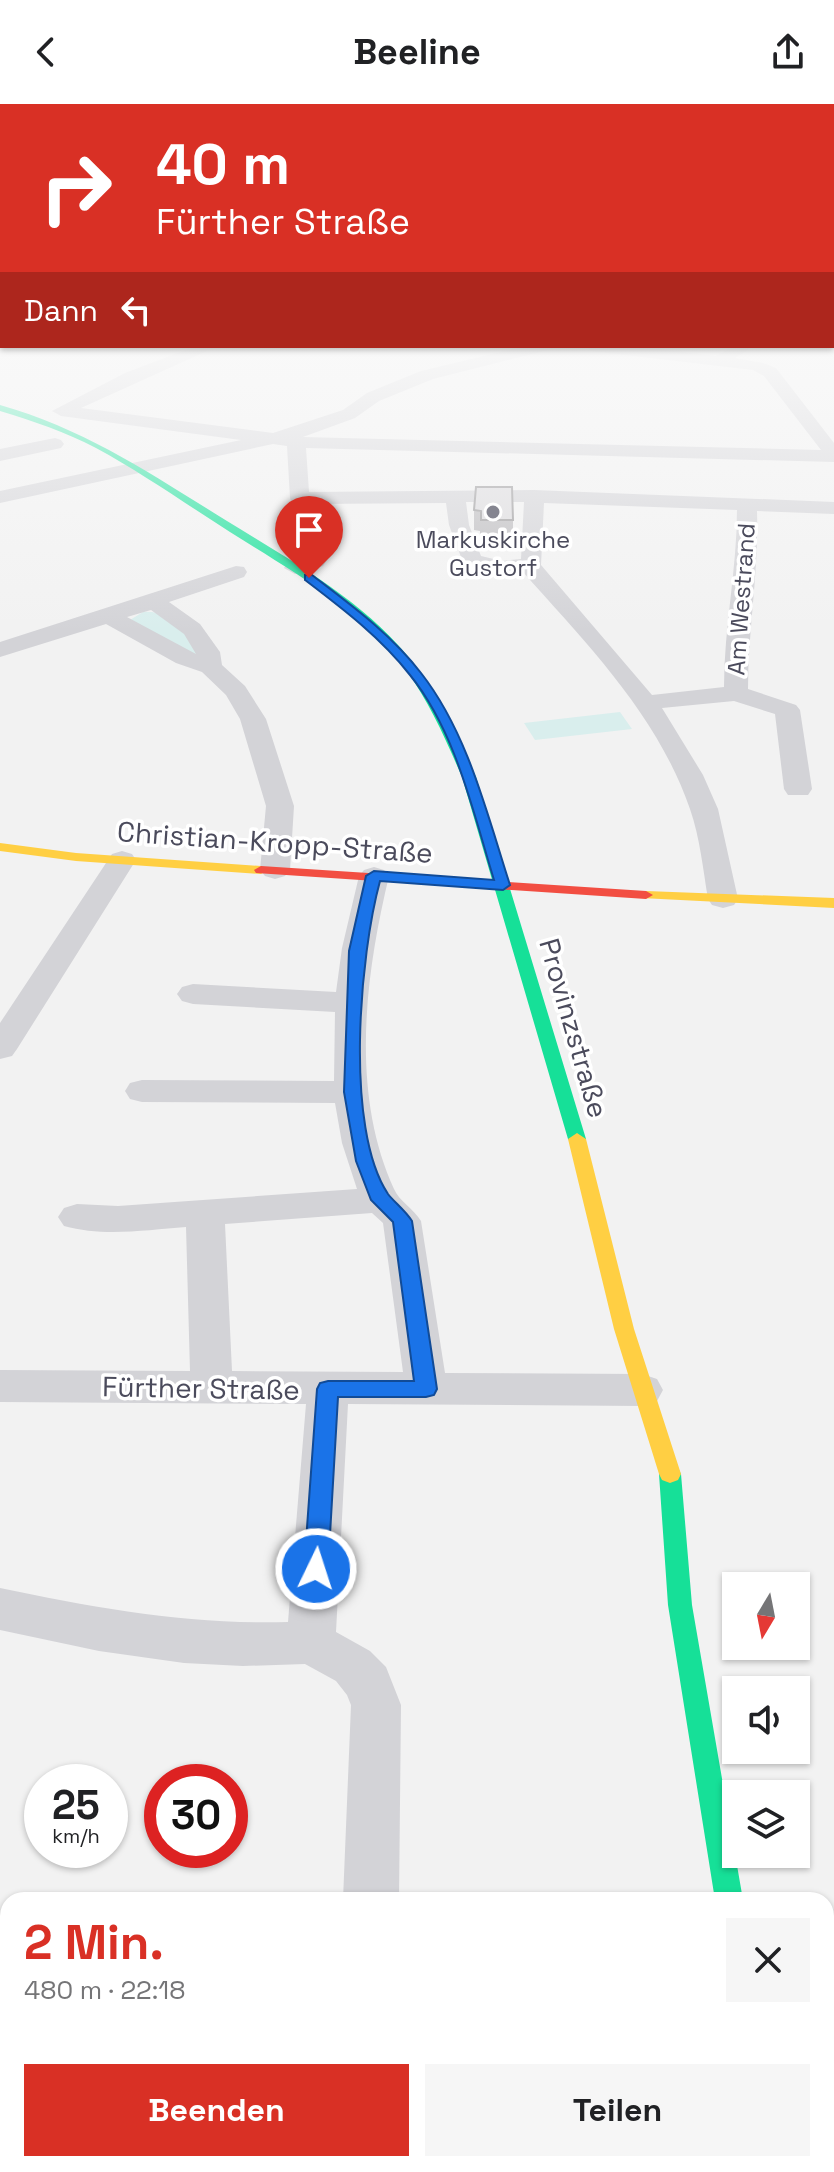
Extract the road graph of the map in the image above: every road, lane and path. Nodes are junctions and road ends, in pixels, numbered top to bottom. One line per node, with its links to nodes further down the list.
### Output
1 (83, 439): 10 (street, Provinzstraße)
2 (261, 439): 5 (street)
3 (276, 439): 5 (street)
4 (821, 439): 9 (street)
5 (272, 440): 6 (street); 10 (street)
6 (296, 443): 9 (street); 14 (street)
7 (55, 444): 8 (street)
8 (0, 455)
9 (834, 455)
10 (136, 468): 13 (street); 19 (street, Provinzstraße)
11 (455, 495): 12 (street); 14 (street); 18 (street)
12 (534, 496): 15 (street); 18 (street)
13 (0, 497)
14 (300, 498): 19 (street)
15 (747, 508): 16 (street); 17 (street); 25 (street, Am Westrand)
16 (834, 508)
17 (834, 514)
18 (529, 565): 26 (street)
19 (295, 568): 32 (street, Provinzstraße)
20 (236, 572): 21 (street)
21 (154, 602): 22 (street); 24 (street)
22 (108, 616): 23 (street); 24 (street)
23 (0, 650)
24 (210, 667): 30 (street)
25 (736, 693): 26 (street, Am Westrand); 27 (street, Am Westrand)
26 (644, 703): 33 (street)
27 (798, 789)
28 (0, 847): 29 (street, Christian-Kropp-Straße)
29 (122, 860): 30 (street, Christian-Kropp-Straße); 37 (street)
30 (275, 870): 31 (street, Christian-Kropp-Straße)
31 (374, 876): 32 (street, Christian-Kropp-Straße); 36 (street)
32 (503, 885): 33 (street, Christian-Kropp-Straße); 47 (street, Provinzstraße)
33 (723, 899): 34 (street, Christian-Kropp-Straße)
34 (834, 903)
35 (193, 994): 36 (street)
36 (353, 1003): 39 (street)
37 (0, 1049)
38 (142, 1091): 39 (street)
39 (353, 1092): 40 (street)
40 (381, 1200): 41 (street); 46 (street)
41 (205, 1213): 42 (street); 44 (street)
42 (77, 1217)
43 (0, 1386): 44 (street, Fürther Straße)
44 (212, 1388): 45 (street, Fürther Straße)
45 (328, 1389): 46 (street, Fürther Straße); 49 (street)
46 (426, 1389): 47 (street, Fürther Straße)
47 (642, 1390): 51 (street, Provinzstraße)
48 (0, 1609): 49 (street)
49 (311, 1643): 50 (street)
50 (371, 1892)
51 (728, 1892)

